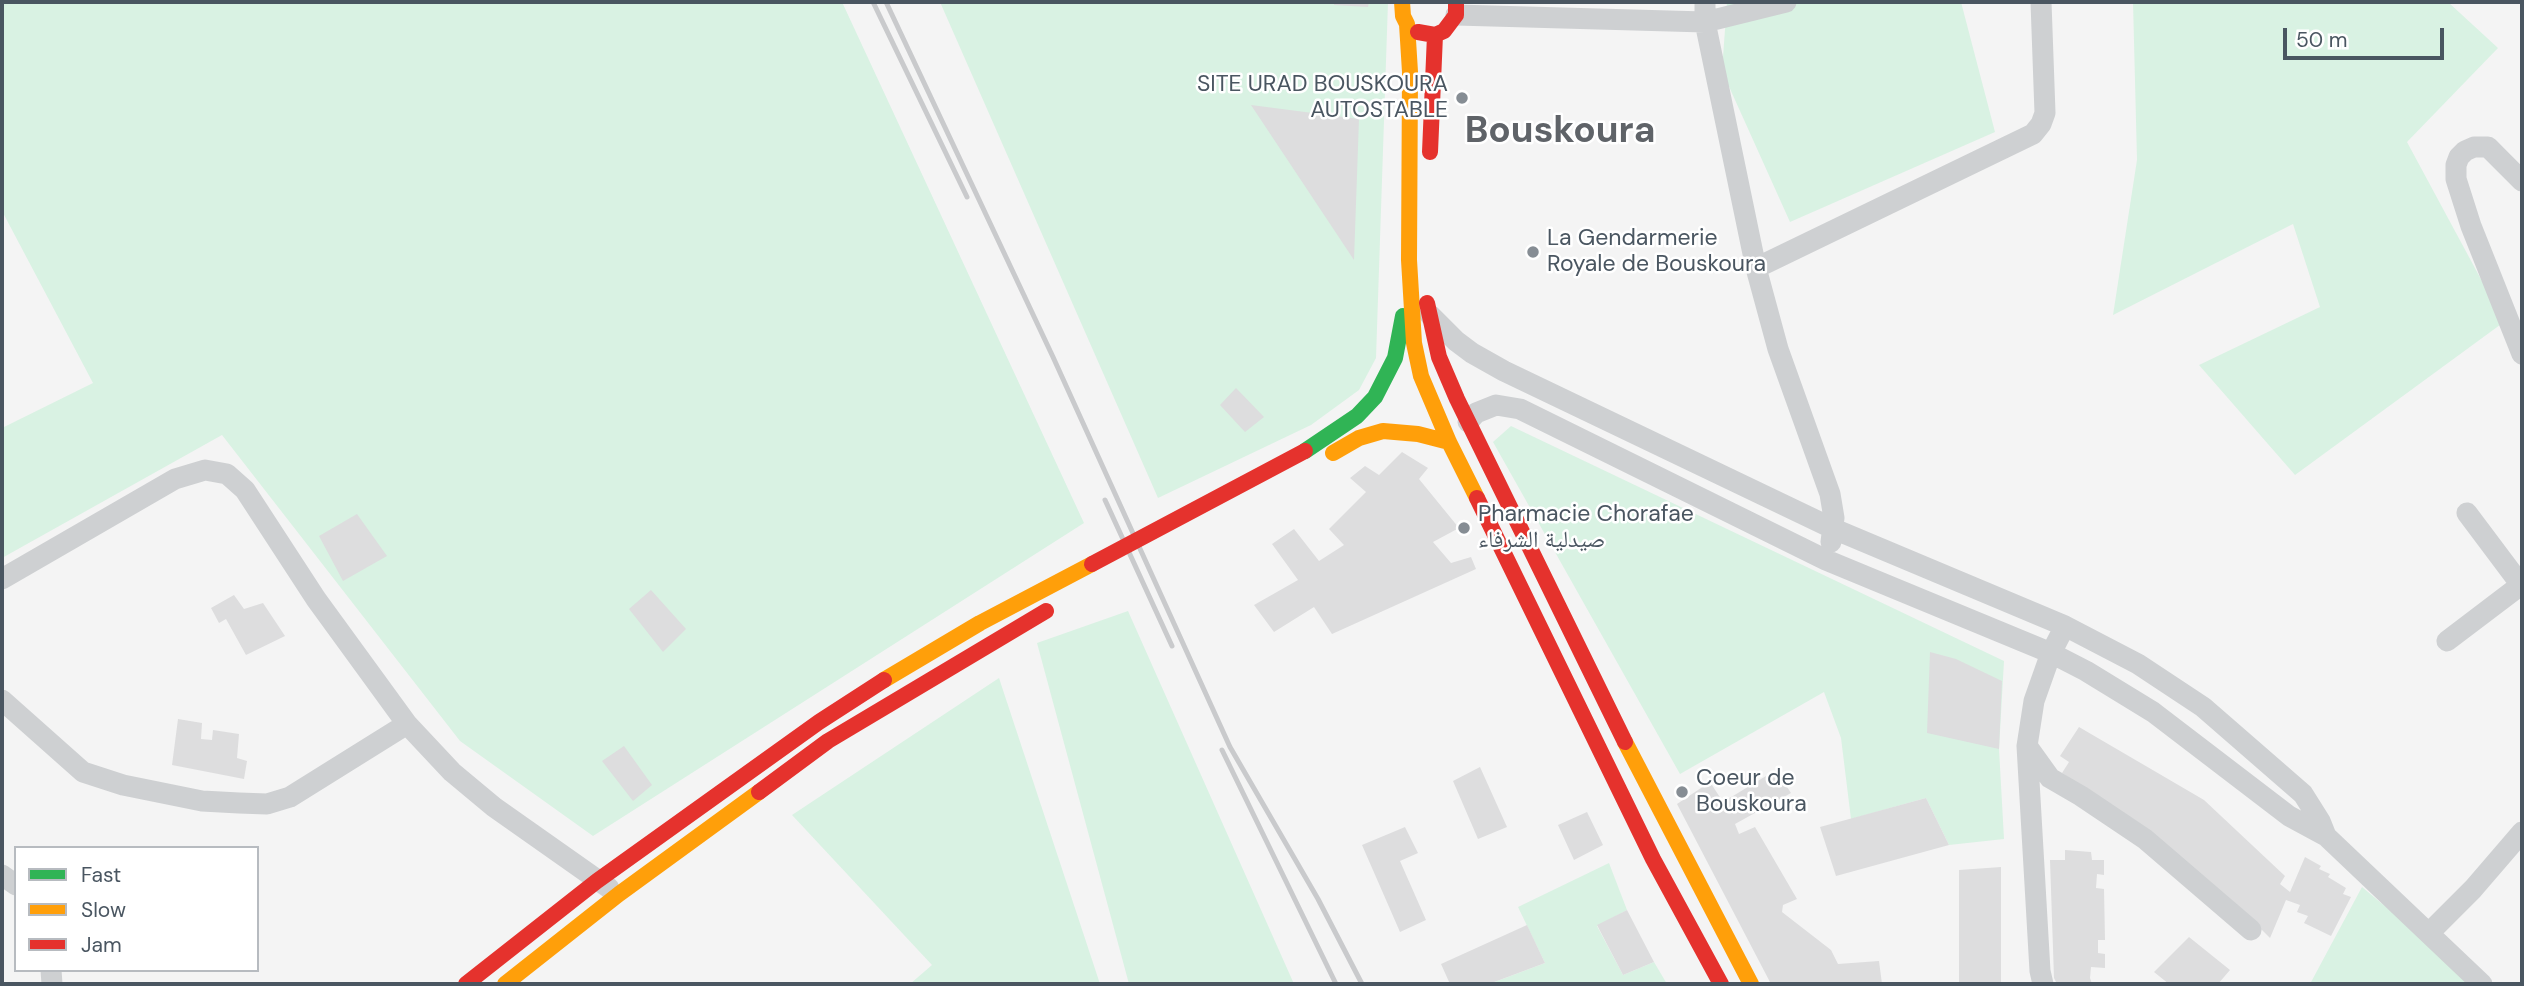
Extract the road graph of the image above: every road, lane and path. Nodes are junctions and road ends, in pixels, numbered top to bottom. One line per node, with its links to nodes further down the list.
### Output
1 (1402, 2): 7 (main road)
2 (1786, 2): 6 (street)
3 (2041, 2): 12 (street)
4 (1456, 9): 5 (street); 8 (main road)
5 (1572, 11): 6 (street)
6 (1705, 12): 12 (street)
7 (1407, 23): 8 (main road); 11 (main road)
8 (1434, 35): 9 (main road)
9 (1429, 173)
10 (2522, 181): 15 (street)
11 (1409, 260): 19 (main road); 20 (main road)
12 (1756, 268): 22 (street)
13 (1425, 270): 14 (main road)
14 (1428, 313): 16 (street); 18 (main road)
15 (2522, 354)
16 (1504, 371): 17 (street); 22 (street)
17 (1496, 405): 18 (street); 23 (street)
18 (1468, 422): 42 (main road)
19 (1449, 442): 20 (main road); 41 (main road)
20 (1308, 458): 35 (main road, bridge)
21 (2468, 513): 25 (street)
22 (1834, 529): 23 (street); 27 (street)
23 (1826, 561): 29 (street)
24 (2, 579): 31 (street)
25 (2521, 584): 28 (street)
26 (1055, 606): 36 (main road)
27 (2064, 626): 29 (street); 34 (street)
28 (2447, 641)
29 (2051, 653): 32 (street); 34 (street)
30 (2, 700): 31 (street)
31 (407, 724): 35 (street)
32 (2027, 746): 37 (street); 43 (street)
33 (2522, 832): 38 (street)
34 (2326, 836): 38 (street)
35 (597, 881): 36 (street); 39 (main road)
36 (619, 894): 40 (main road)
37 (2250, 930)
38 (2429, 933): 44 (street)
39 (466, 984)
40 (505, 984)
41 (1721, 984)
42 (1751, 984)
43 (2043, 984)
44 (2482, 984)

